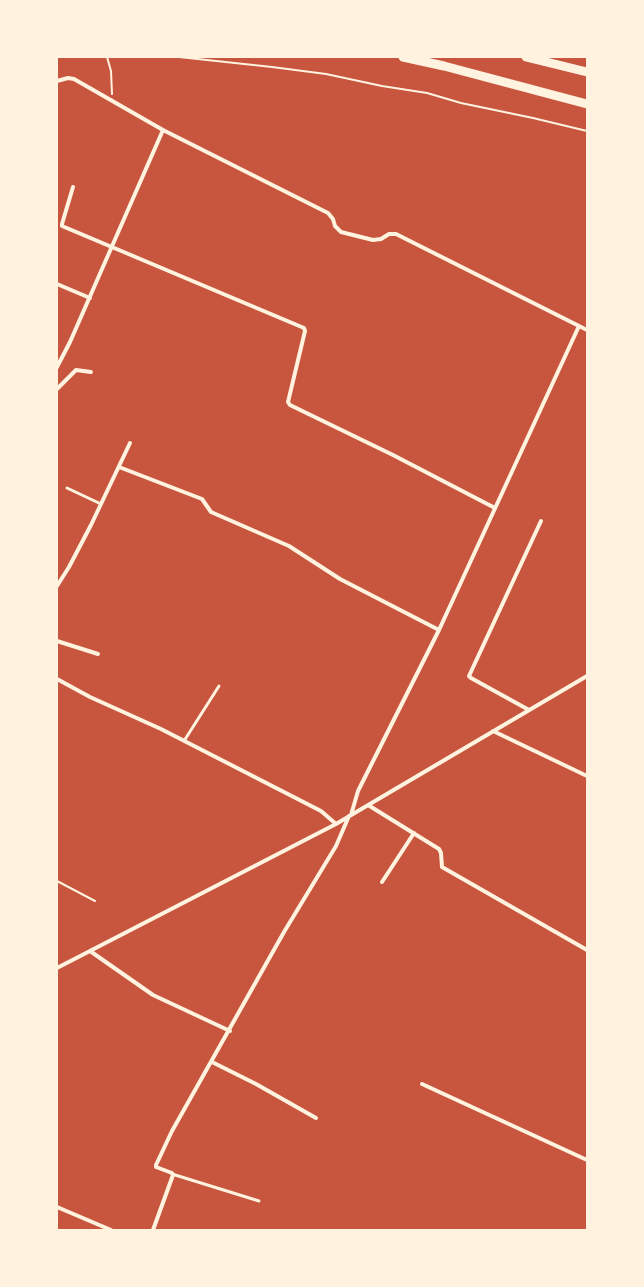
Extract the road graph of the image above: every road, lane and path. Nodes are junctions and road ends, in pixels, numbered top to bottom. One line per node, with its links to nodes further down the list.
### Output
1 (107, 57): 7 (path)
2 (179, 57): 10 (path)
3 (402, 57): 8 (highway)
4 (526, 57): 5 (highway)
5 (587, 72)
6 (57, 81): 7 (street)
7 (113, 101): 9 (street)
8 (587, 104)
9 (163, 130): 12 (street); 15 (street)
10 (587, 131)
11 (73, 188): 12 (street)
12 (112, 247): 14 (street); 24 (street)
13 (57, 284): 14 (street)
14 (90, 298): 17 (street)
15 (579, 326): 16 (street); 24 (street)
16 (587, 330)
17 (57, 366)
18 (91, 372): 19 (street)
19 (57, 389)
20 (130, 443): 21 (street)
21 (119, 467): 23 (street); 27 (street)
22 (67, 488): 23 (lane)
23 (101, 504): 26 (street)
24 (495, 508): 27 (street)
25 (541, 521): 33 (street)
26 (57, 586)
27 (439, 630): 38 (street)
28 (57, 641): 29 (street)
29 (98, 654)
30 (587, 676): 33 (street)
31 (57, 679): 35 (street)
32 (219, 686): 35 (lane)
33 (529, 710): 34 (street)
34 (493, 731): 36 (street); 37 (street)
35 (184, 741): 39 (street)
36 (587, 776)
37 (368, 806): 38 (street); 40 (street)
38 (350, 815): 39 (street); 47 (street)
39 (336, 824): 45 (street)
40 (414, 833): 42 (street); 44 (street)
41 (57, 881): 43 (path)
42 (382, 882)
43 (95, 901)
44 (587, 950)
45 (90, 951): 46 (street); 47 (street)
46 (57, 968)
47 (230, 1031): 48 (street)
48 (212, 1062): 50 (street); 52 (street)
49 (422, 1084): 51 (street)
50 (316, 1118)
51 (587, 1160)
52 (172, 1174): 53 (lane); 56 (street)
53 (259, 1201)
54 (57, 1207): 55 (street)
55 (111, 1230)
56 (153, 1230)

